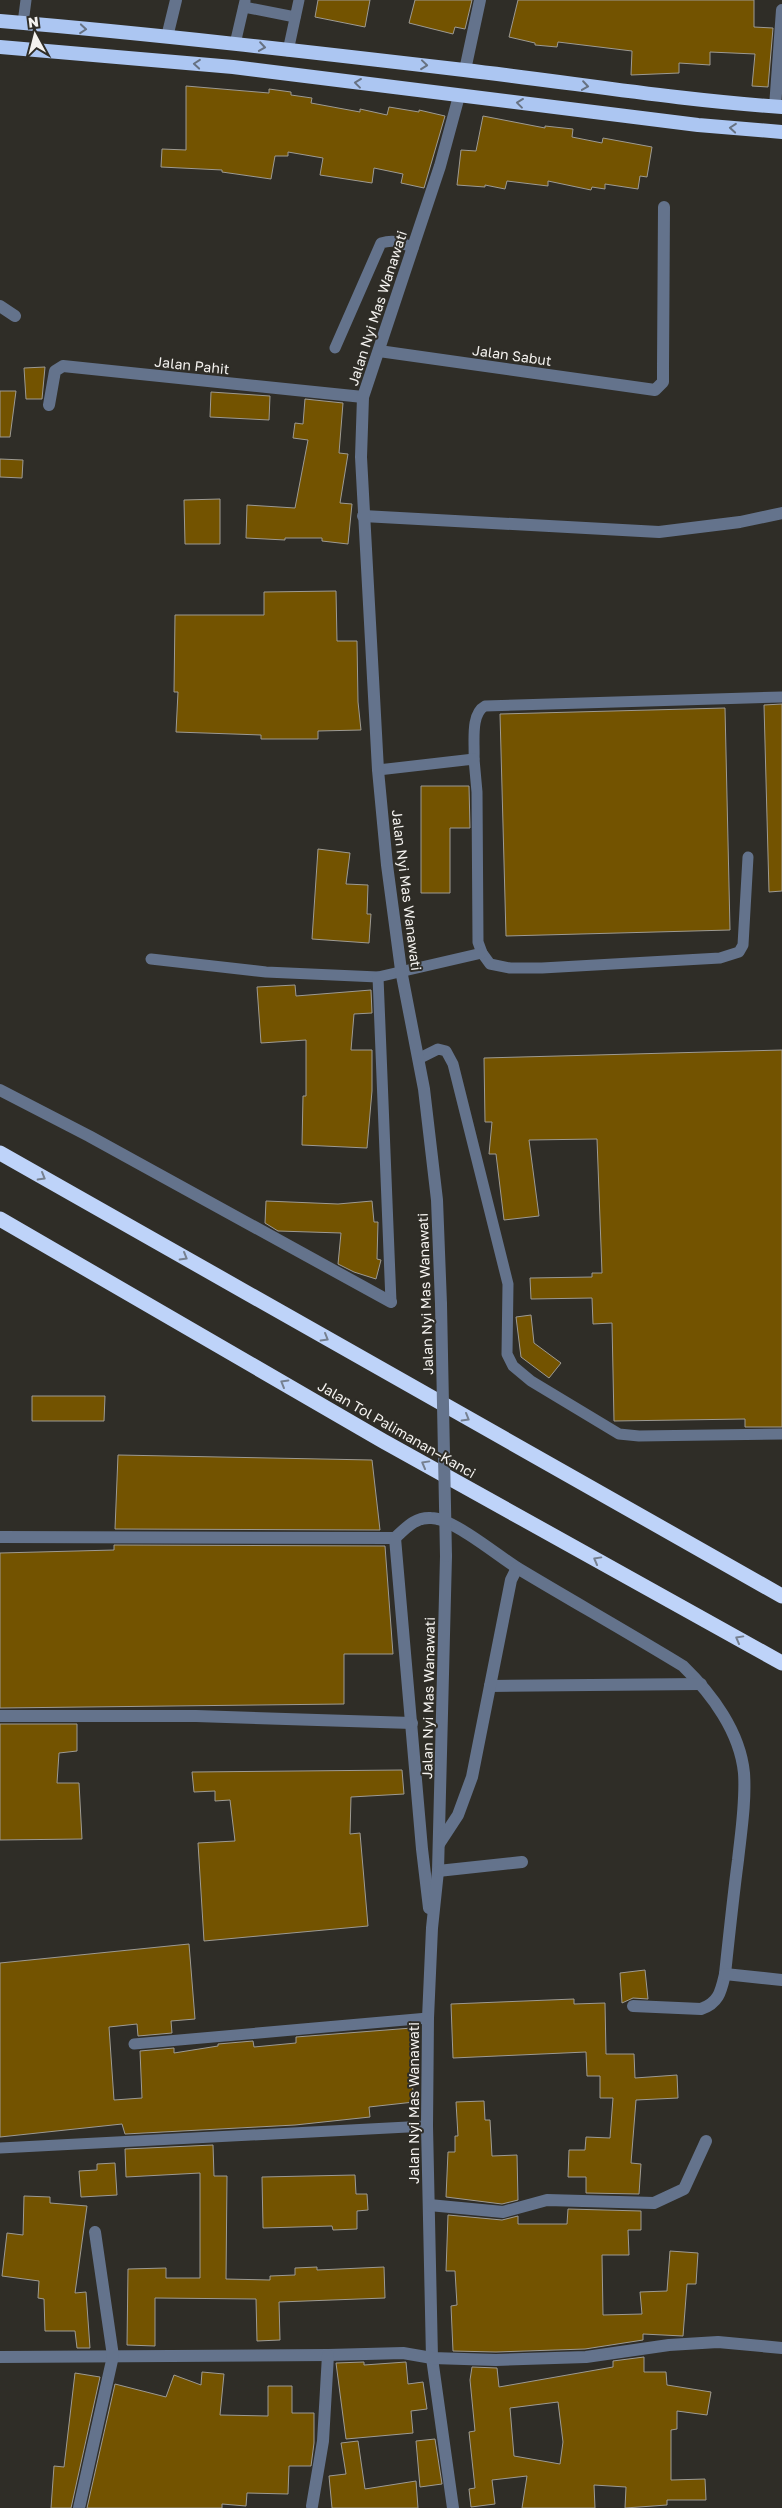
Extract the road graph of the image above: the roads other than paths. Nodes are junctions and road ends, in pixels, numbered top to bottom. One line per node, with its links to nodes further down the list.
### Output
1 (26, 0): 9 (lane)
2 (176, 0): 10 (street)
3 (298, 0): 7 (lane)
4 (480, 0): 14 (street)
5 (244, 3): 7 (lane); 11 (lane)
6 (782, 10): 16 (street)
7 (295, 17): 13 (lane)
8 (0, 21): 9 (highway)
9 (23, 23): 10 (highway, one-way to 10)
10 (167, 37): 11 (highway)
11 (235, 44): 13 (highway, one-way to 13)
12 (0, 46): 15 (highway, one-way to 12)
13 (288, 51): 14 (highway, one-way to 14)
14 (465, 70): 16 (highway, one-way to 16)
15 (458, 96): 17 (highway, one-way to 15); 19 (street, Jalan Nyi Mas Wanawati)
16 (778, 107)
17 (782, 132)
18 (664, 207): 23 (street, Jalan Sabut)
19 (413, 248): 22 (lane); 23 (street, Jalan Nyi Mas Wanawati)
20 (0, 306): 21 (street)
21 (15, 316)
22 (334, 348)
23 (378, 351): 24 (street, Jalan Nyi Mas Wanawati)
24 (363, 397): 25 (street, Jalan Pahit); 27 (street, Jalan Nyi Mas Wanawati)
25 (49, 406)
26 (782, 513): 27 (street)
27 (363, 516): 30 (street, Jalan Nyi Mas Wanawati)
28 (782, 697): 29 (lane)
29 (474, 759): 30 (lane); 32 (lane)
30 (378, 770): 34 (street, Jalan Nyi Mas Wanawati)
31 (748, 857): 32 (lane)
32 (482, 953): 34 (lane)
33 (151, 959): 35 (lane)
34 (402, 970): 35 (lane); 36 (street, Jalan Nyi Mas Wanawati)
35 (378, 977): 40 (lane)
36 (420, 1058): 41 (lane); 51 (street, Jalan Nyi Mas Wanawati, bridge)
37 (0, 1090): 40 (street)
38 (0, 1153): 45 (highway, one-way to 45)
39 (0, 1219): 46 (highway, Jalan Tol Palimanan–Kanci, one-way to 39)
40 (391, 1302)
41 (782, 1434)
42 (0, 1537): 43 (street)
43 (395, 1538): 44 (street); 50 (street)
44 (517, 1568): 47 (street); 48 (street)
45 (782, 1596)
46 (782, 1663)
47 (701, 1684): 48 (street); 55 (street)
48 (490, 1686): 51 (street)
49 (0, 1716): 50 (street)
50 (412, 1723): 54 (street)
51 (439, 1844): 53 (street, Jalan Nyi Mas Wanawati)
52 (522, 1862): 53 (street)
53 (438, 1871): 54 (street, Jalan Nyi Mas Wanawati)
54 (432, 1928): 58 (street, Jalan Nyi Mas Wanawati)
55 (725, 1974): 56 (street); 57 (street)
56 (782, 1980)
57 (633, 2006)
58 (428, 2018): 59 (lane); 60 (street, Jalan Nyi Mas Wanawati)
59 (134, 2044)
60 (427, 2126): 62 (lane); 63 (street, Jalan Nyi Mas Wanawati)
61 (706, 2141): 63 (street)
62 (0, 2148)
63 (428, 2205): 69 (street, Jalan Nyi Mas Wanawati)
64 (95, 2232): 67 (street)
65 (782, 2348): 69 (street)
66 (328, 2355): 67 (street); 69 (street); 70 (street)
67 (113, 2356): 68 (street); 71 (street)
68 (0, 2357)
69 (432, 2358): 72 (street, Jalan Nyi Mas Wanawati)
70 (312, 2506)
71 (79, 2508)
72 (453, 2508)

